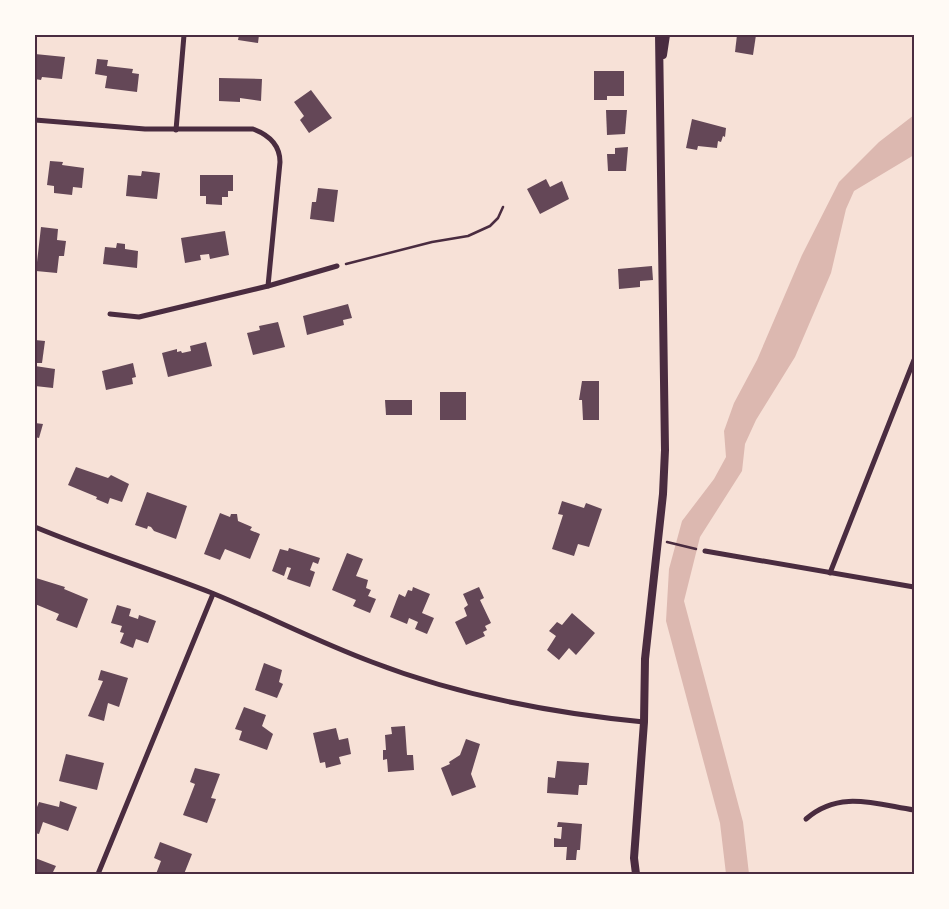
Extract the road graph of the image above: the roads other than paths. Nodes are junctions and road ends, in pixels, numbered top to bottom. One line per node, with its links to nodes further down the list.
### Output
1 (184, 35): 6 (street)
2 (659, 35): 4 (main road)
3 (666, 35): 4 (main road)
4 (660, 77): 16 (main road)
5 (35, 120): 6 (street)
6 (176, 130): 8 (street)
7 (337, 266): 8 (street)
8 (268, 286): 9 (street)
9 (110, 314)
10 (914, 360): 13 (street)
11 (35, 527): 15 (street)
12 (705, 551): 13 (street)
13 (830, 573): 14 (street)
14 (914, 587)
15 (213, 594): 16 (street); 19 (street)
16 (644, 722): 20 (main road)
17 (914, 810): 18 (street)
18 (806, 819)
19 (98, 874)
20 (636, 874)

